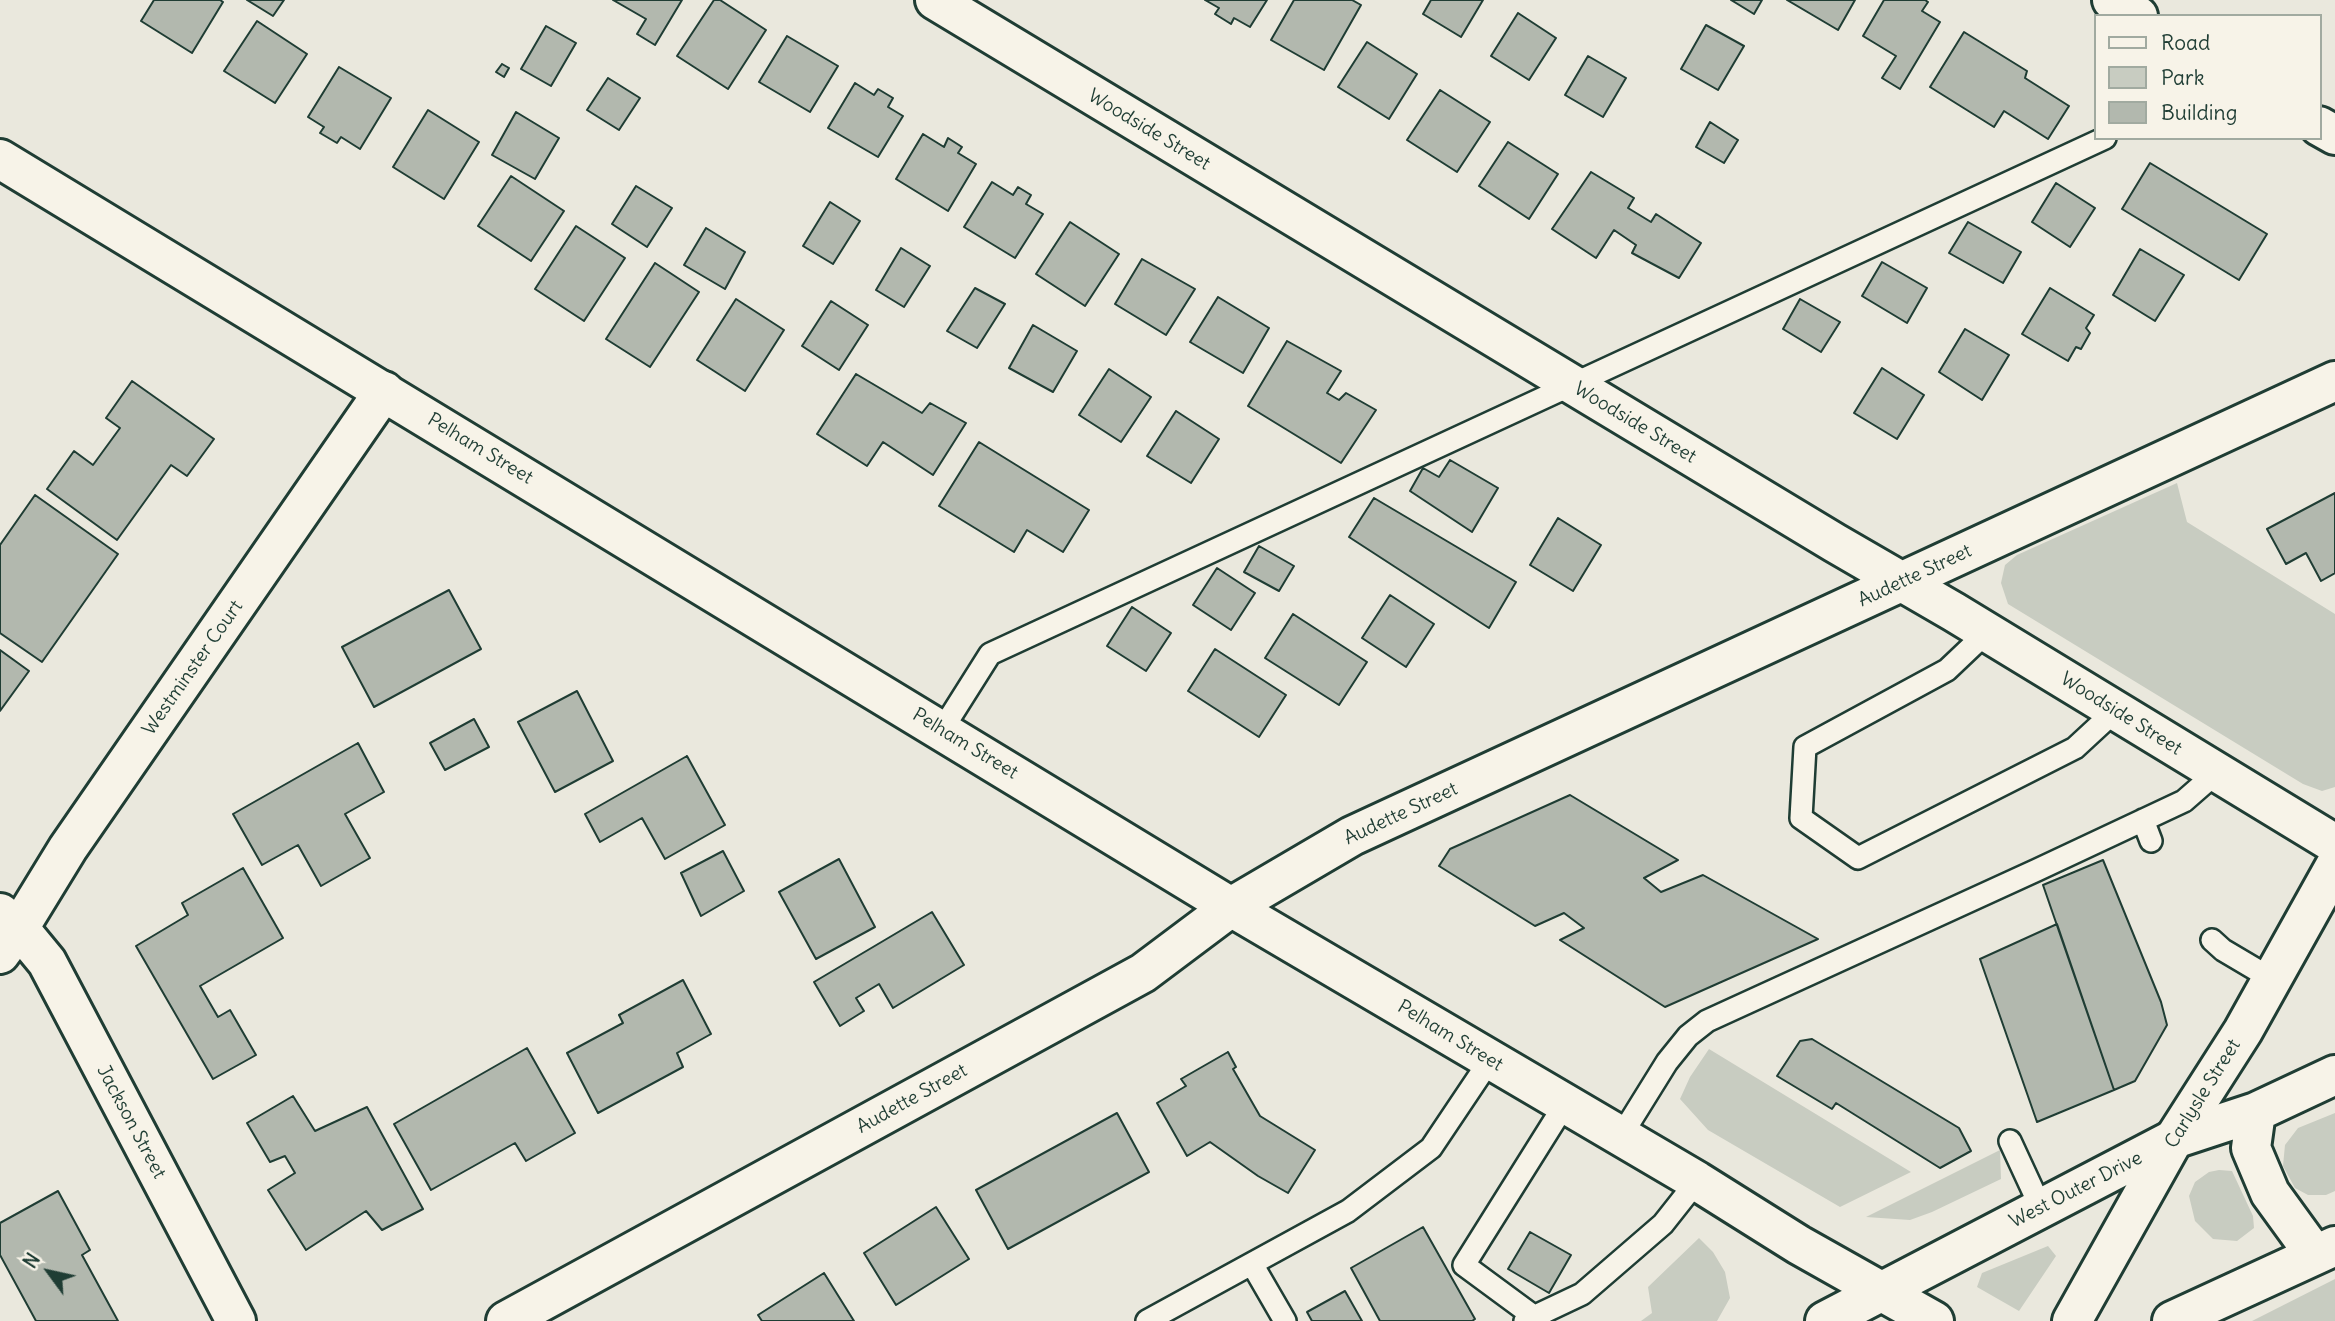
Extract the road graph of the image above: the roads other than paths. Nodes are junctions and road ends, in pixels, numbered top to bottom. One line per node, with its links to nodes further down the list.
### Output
1 (935, 0): 7 (street, Woodside Street)
2 (2112, 0): 3 (street)
3 (2135, 14)
4 (2101, 140): 7 (lane)
5 (0, 159): 8 (street, Pelham Street)
6 (2335, 381): 9 (street, Audette Street)
7 (1573, 385): 9 (street, Woodside Street); 12 (lane)
8 (384, 391): 12 (street, Pelham Street); 19 (street, Westminster Court)
9 (1902, 581): 10 (street, Woodside Street); 18 (street, Audette Street)
10 (1987, 632): 11 (street, Woodside Street); 11 (lane)
11 (2115, 711): 13 (street, Woodside Street)
12 (942, 730): 18 (street, Pelham Street)
13 (2216, 773): 14 (lane); 16 (street, Woodside Street)
14 (2143, 820): 15 (lane); 26 (lane)
15 (2151, 841)
16 (2335, 844)
17 (2335, 866): 21 (street, Carlysle Street)
18 (1231, 907): 22 (street, Pelham Street); 36 (street, Audette Street)
19 (6, 932): 35 (street, Jackson Street)
20 (2212, 940): 21 (lane)
21 (2272, 979): 27 (street, Carlysle Street)
22 (1490, 1060): 24 (street, Pelham Street); 32 (lane)
23 (2335, 1075): 25 (street, West Outer Drive)
24 (1565, 1104): 26 (street, Pelham Street); 34 (lane)
25 (2256, 1112): 27 (street, West Outer Drive); 31 (street)
26 (1621, 1136): 29 (street, Pelham Street)
27 (2174, 1139): 30 (street, West Outer Drive); 41 (street, Carlysle Street)
28 (2010, 1141): 30 (lane)
29 (1698, 1181): 33 (street, Pelham Street); 34 (lane)
30 (2040, 1208): 33 (street, West Outer Drive)
31 (2325, 1251): 42 (street)
32 (1252, 1264): 37 (lane); 38 (lane)
33 (1882, 1290): 39 (street, West Outer Drive); 40 (street, Pelham Street)
34 (1533, 1320)
35 (236, 1321)
36 (506, 1321)
37 (1147, 1321)
38 (1284, 1321)
39 (1825, 1321)
40 (1934, 1321)
41 (2072, 1321)
42 (2172, 1321)

